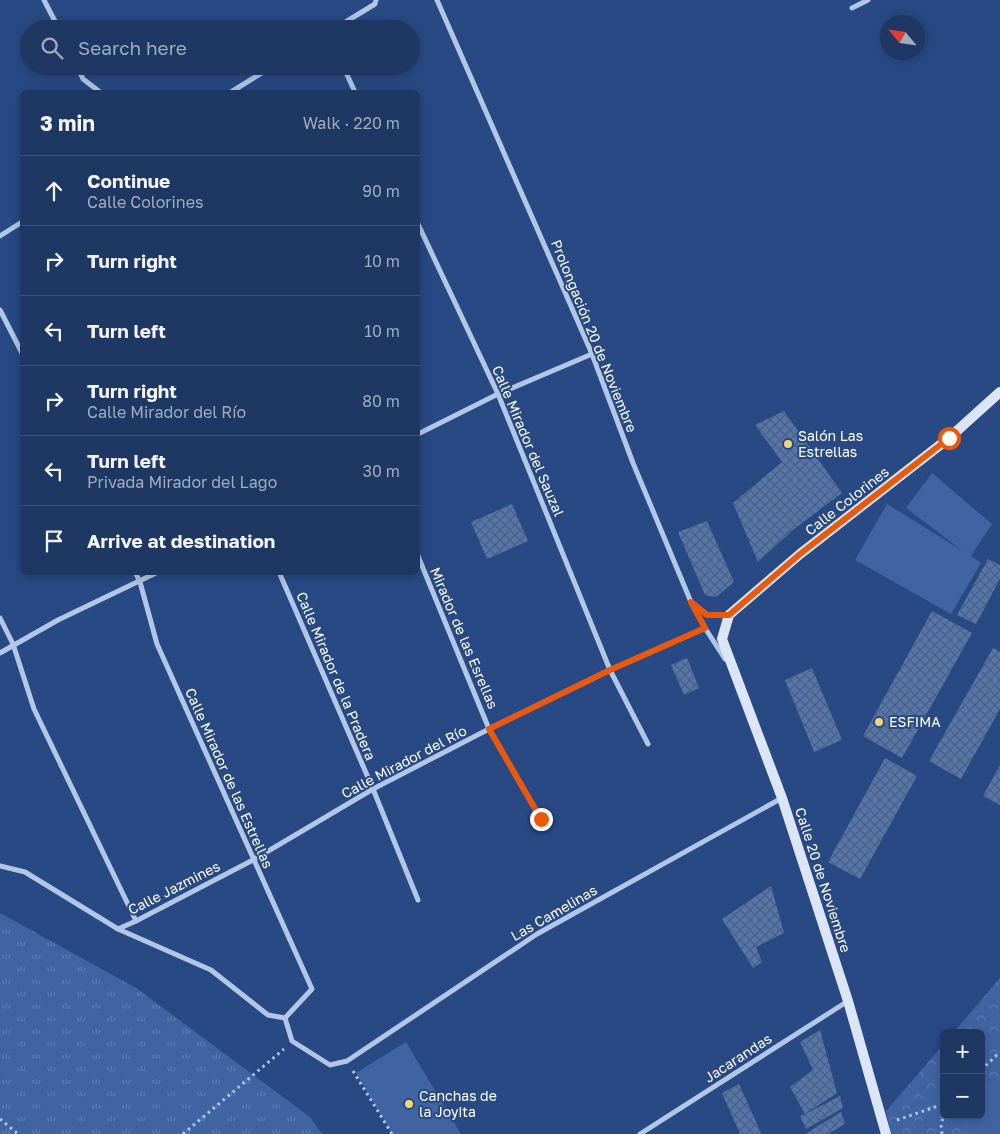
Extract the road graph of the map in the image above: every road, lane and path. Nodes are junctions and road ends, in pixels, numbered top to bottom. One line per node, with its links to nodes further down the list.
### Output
1 (44, 0): 6 (street)
2 (376, 0): 7 (street)
3 (437, 0): 21 (street, Prolongación 20 de Noviembre)
4 (868, 0): 5 (street)
5 (852, 8)
6 (54, 20)
7 (349, 20)
8 (81, 75): 11 (street)
9 (258, 75): 12 (street)
10 (347, 75): 13 (street)
11 (97, 90)
12 (234, 90)
13 (354, 90)
14 (20, 223): 15 (street)
15 (16, 226): 16 (street); 18 (street)
16 (20, 227)
17 (420, 228): 23 (street, Calle Mirador del Sauzal)
18 (0, 236)
19 (0, 310): 20 (street)
20 (20, 349)
21 (592, 354): 23 (street); 30 (street, Prolongación 20 de Noviembre)
22 (1000, 392): 31 (main road, Calle Colorines)
23 (498, 394): 24 (street); 36 (street, Calle Mirador del Sauzal)
24 (420, 433)
25 (420, 561): 38 (street, Mirador de las Esrellas)
26 (137, 575): 29 (street, Calle Mirador de las Estrellas)
27 (153, 575): 29 (street)
28 (280, 575): 40 (street, Calle Mirador de la Pradera)
29 (140, 582): 34 (street); 43 (street, Calle Mirador de las Estrellas)
30 (691, 602): 31 (street); 33 (street, Prolongación 20 de Noviembre)
31 (729, 615): 37 (main road, Calle 20 de Noviembre)
32 (0, 618): 34 (street)
33 (705, 628): 36 (street, Calle Mirador del Río); 37 (street, Prolongación 20 de Noviembre)
34 (13, 644): 35 (street); 46 (street)
35 (0, 653)
36 (610, 670): 38 (street, Calle Mirador del Río); 39 (street, Calle Mirador del Sauzal)
37 (737, 677): 41 (main road, Calle 20 de Noviembre)
38 (489, 729): 40 (street, Calle Mirador del Río); 42 (street, Mirador de las Esrellas)
39 (648, 744)
40 (373, 789): 43 (street, Calle Mirador del Río); 45 (street, Calle Mirador de la Pradera)
41 (782, 798): 48 (main road, Calle 20 de Noviembre); 52 (street, Las Camelinas)
42 (541, 819)
43 (253, 860): 46 (street, Calle Jazmines); 49 (street, Calle Mirador de las Estrellas)
44 (0, 866): 47 (street, Calle Jazmines)
45 (418, 900)
46 (136, 922): 47 (street, Calle Jazmines)
47 (118, 929): 49 (street)
48 (848, 1001): 57 (main road, Calle 20 de Noviembre); 61 (street, Jacarandas)
49 (284, 1018): 50 (street)
50 (292, 1042): 52 (street); 59 (path)
51 (1000, 1052): 53 (path)
52 (347, 1061): 60 (path)
53 (985, 1066)
54 (940, 1106): 57 (path)
55 (0, 1119): 58 (path)
56 (943, 1119): 62 (path)
57 (885, 1129)
58 (18, 1134)
59 (183, 1134)
60 (392, 1134)
61 (640, 1134)
62 (942, 1134)

